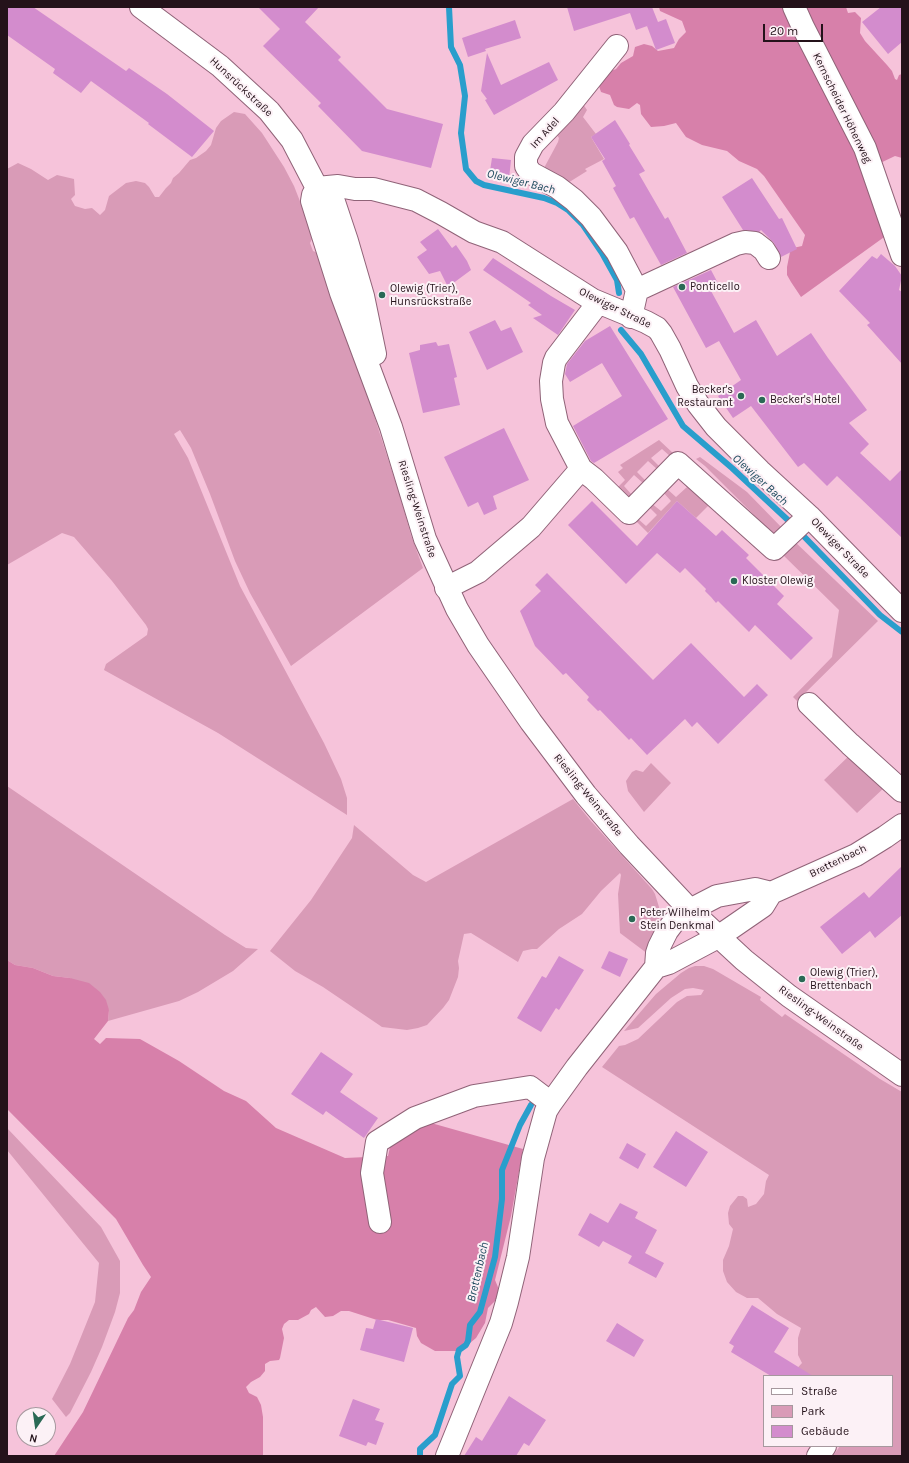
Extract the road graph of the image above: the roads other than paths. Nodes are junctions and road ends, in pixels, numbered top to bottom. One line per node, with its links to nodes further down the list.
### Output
1 (141, 7): 4 (street, Hunsrückstraße)
2 (794, 7): 5 (street, Kernscheider Höhenweg)
3 (617, 46): 7 (street, Im Adel)
4 (317, 188): 8 (street, Olewiger Straße); 12 (street, Riesling-Weinstraße)
5 (902, 255)
6 (769, 258): 7 (street)
7 (637, 290): 9 (street)
8 (598, 303): 9 (street, Olewiger Straße); 10 (street)
9 (631, 316): 11 (street, Olewiger Straße)
10 (581, 469): 11 (street); 12 (street)
11 (800, 524): 13 (street, Olewiger Straße)
12 (446, 588): 18 (street, Riesling-Weinstraße)
13 (902, 611)
14 (809, 704): 15 (street)
15 (902, 791)
16 (902, 825): 17 (street, Brettenbach)
17 (771, 892): 18 (street); 19 (street)
18 (690, 910): 19 (street, Riesling-Weinstraße); 20 (street)
19 (718, 937): 20 (street); 21 (street, Riesling-Weinstraße)
20 (656, 967): 22 (street)
21 (902, 1075)
22 (551, 1103): 23 (street); 25 (street)
23 (380, 1222)
24 (824, 1447): 26 (street)
25 (447, 1456)
26 (818, 1456)

